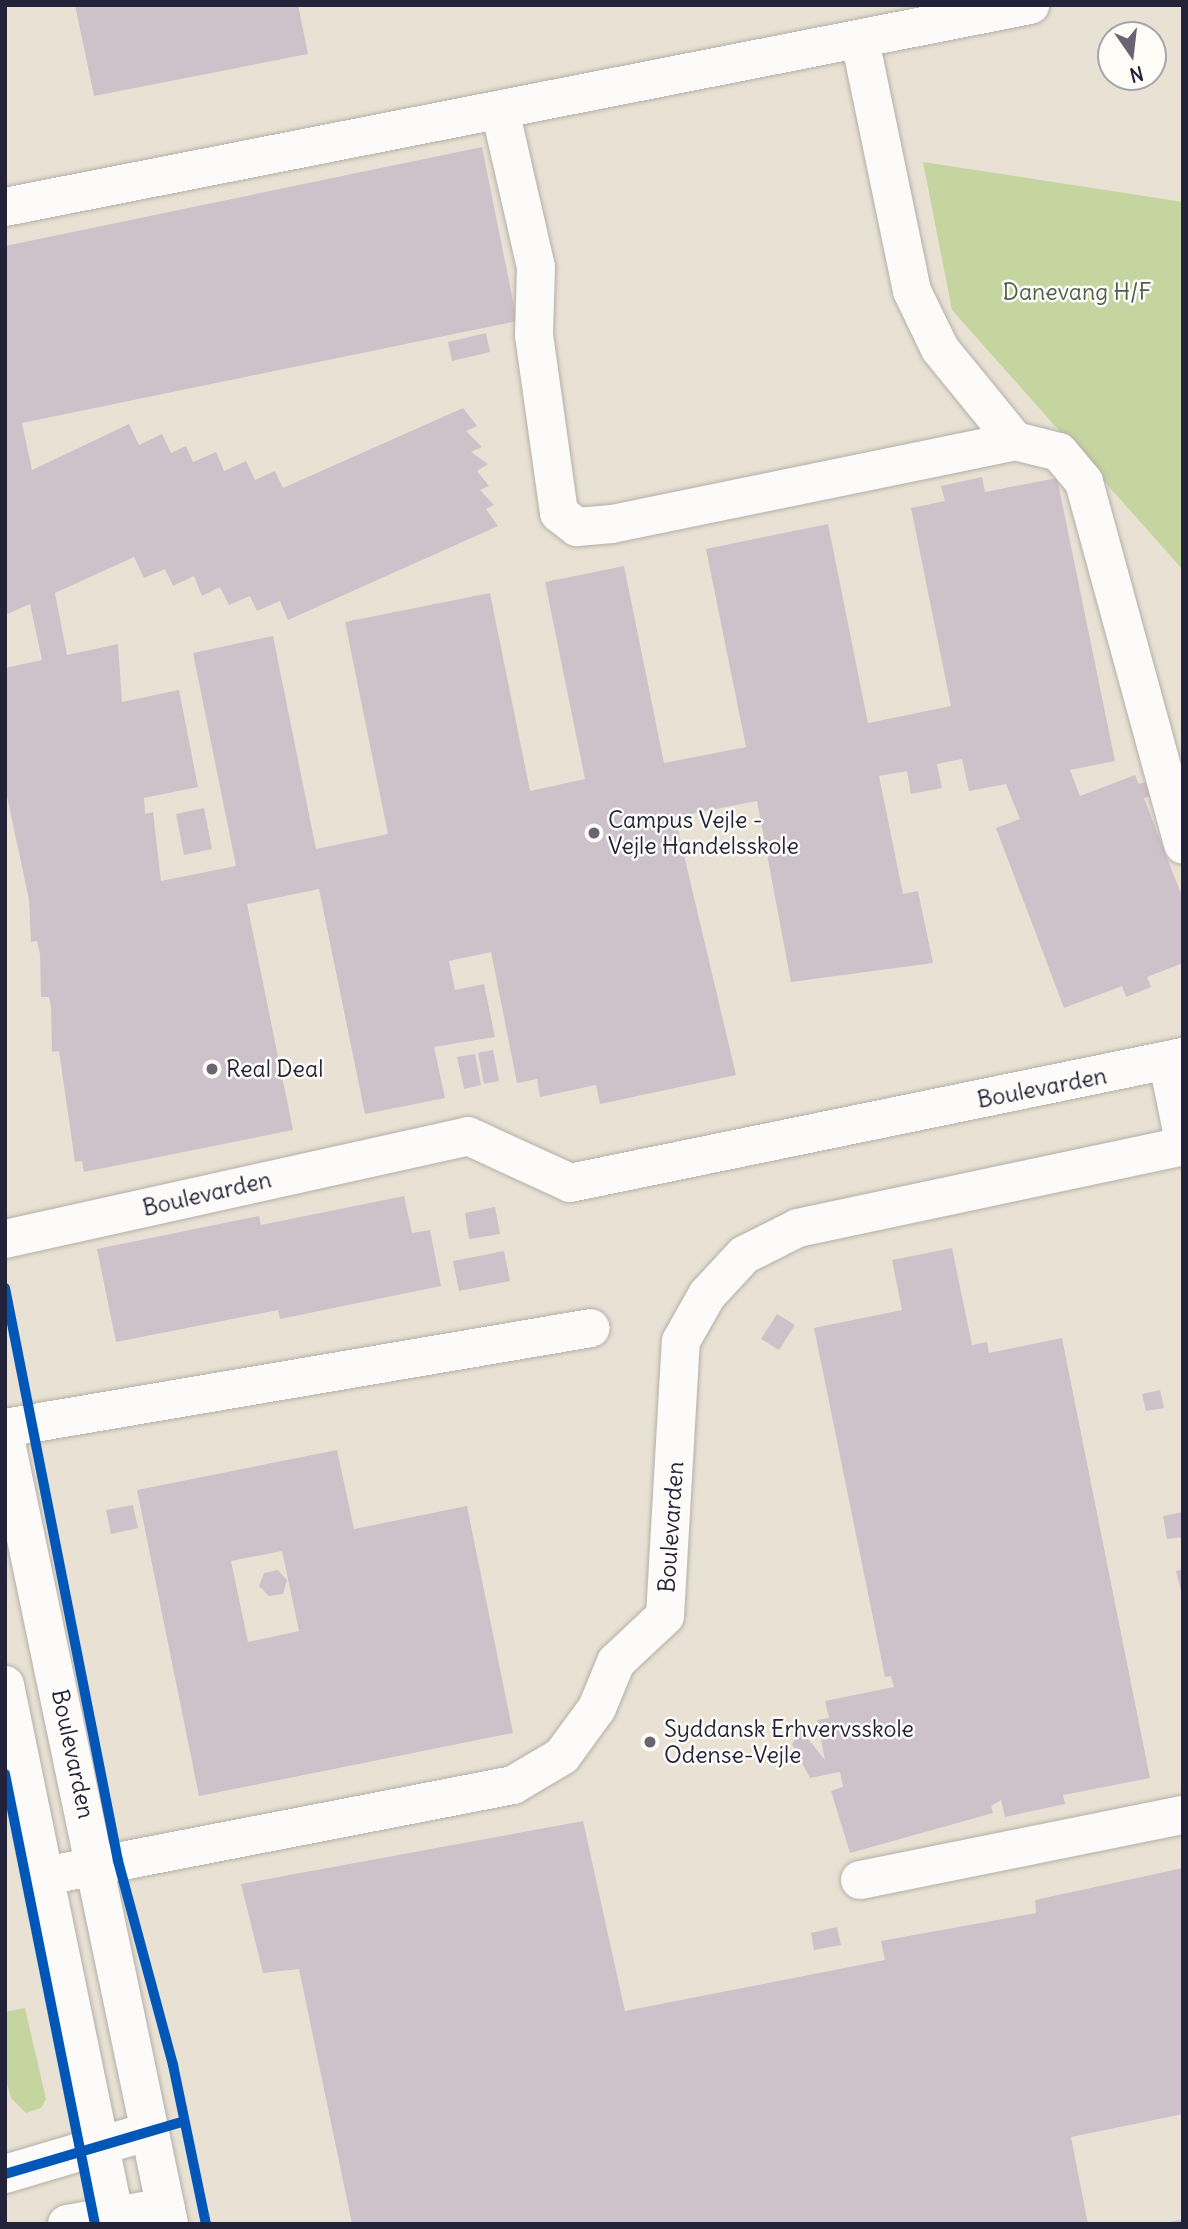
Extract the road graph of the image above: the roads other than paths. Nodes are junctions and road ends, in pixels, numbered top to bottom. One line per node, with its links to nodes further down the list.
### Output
1 (1030, 5): 2 (main road)
2 (860, 40): 3 (main road); 5 (main road)
3 (500, 110): 4 (main road); 5 (main road)
4 (5, 207)
5 (1015, 442): 6 (main road)
6 (1183, 845)
7 (1176, 1060): 8 (main road); 10 (main road, Boulevarden)
8 (1183, 1136)
9 (1183, 1146): 16 (main road, Boulevarden)
10 (5, 1239)
11 (591, 1328): 12 (main road)
12 (5, 1428)
13 (5, 1438): 16 (main road, Boulevarden)
14 (5, 1685): 17 (main road)
15 (1183, 1815): 18 (main road)
16 (96, 1865): 17 (main road, Boulevarden); 19 (main road, Boulevarden)
17 (45, 1875): 20 (main road)
18 (860, 1880)
19 (150, 2131): 20 (main road); 22 (main road, Boulevarden)
20 (99, 2143): 21 (main road); 23 (main road)
21 (5, 2174)
22 (167, 2215): 23 (main road)
23 (116, 2220): 24 (main road)
24 (67, 2224)

